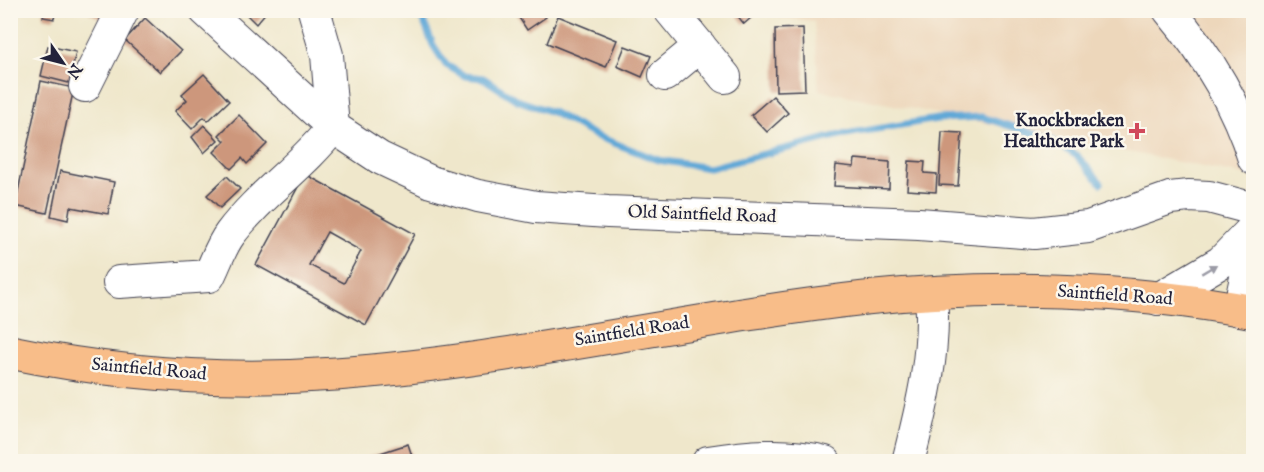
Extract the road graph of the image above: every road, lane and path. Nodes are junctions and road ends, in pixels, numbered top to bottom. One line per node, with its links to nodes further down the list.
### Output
1 (123, 10): 9 (street)
2 (205, 10): 10 (street, Old Saintfield Road)
3 (314, 10): 10 (street)
4 (670, 10): 6 (street)
5 (1168, 10): 11 (street)
6 (700, 46): 7 (street); 8 (street)
7 (665, 75)
8 (725, 77)
9 (85, 86)
10 (333, 127): 12 (street, Old Saintfield Road); 15 (street)
11 (1254, 159)
12 (1254, 209)
13 (1254, 228): 17 (street, one-way to 13)
14 (1254, 241): 18 (street)
15 (119, 282)
16 (930, 294): 17 (highway, Saintfield Road); 19 (highway, Saintfield Road); 22 (street)
17 (1158, 299): 18 (highway, Saintfield Road)
18 (1246, 311)
19 (10, 352)
20 (708, 462): 21 (street)
21 (825, 462)
22 (908, 462)

